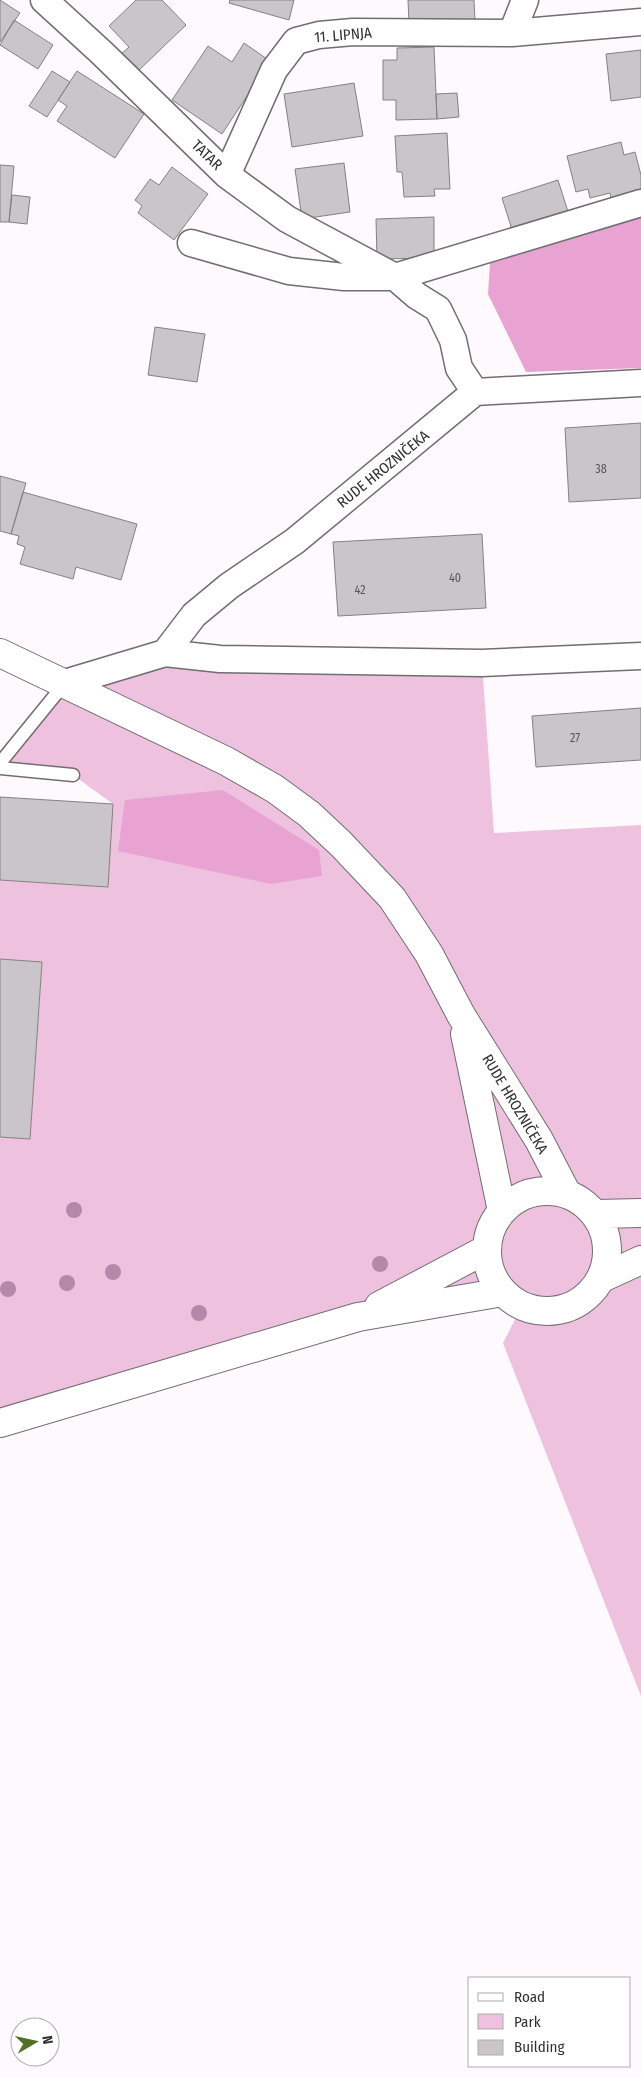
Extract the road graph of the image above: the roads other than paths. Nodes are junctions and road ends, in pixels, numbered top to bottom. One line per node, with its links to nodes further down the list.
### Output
1 (44, 0): 5 (street, TATAR)
2 (525, 0): 4 (street)
3 (641, 22): 4 (street, 11. LIPNJA)
4 (512, 33): 5 (street, 11. LIPNJA)
5 (227, 175): 8 (street, TATAR)
6 (641, 203): 8 (street)
7 (191, 244): 8 (street)
8 (395, 277): 10 (street, TATAR)
9 (641, 383): 10 (street)
10 (475, 392): 12 (street, RUDE HROZNIČEKA)
11 (0, 653): 14 (main road, RUDE HROZNIČEKA)
12 (165, 653): 13 (street); 14 (street)
13 (641, 656)
14 (65, 683): 15 (lane); 18 (main road, RUDE HROZNIČEKA)
15 (0, 763)
16 (0, 768): 17 (lane)
17 (73, 775)
18 (461, 1015): 19 (main road, RUDE HROZNIČEKA); 20 (main road, RUDE HROZNIČEKA)
19 (567, 1194): 20 (main road); 22 (main road)
20 (502, 1211): 23 (main road)
21 (641, 1213): 22 (main road)
22 (596, 1214): 25 (main road)
23 (487, 1249): 26 (main road); 27 (main road)
24 (641, 1260): 25 (main road)
25 (602, 1278): 26 (main road)
26 (503, 1292): 27 (main road)
27 (358, 1317): 28 (main road)
28 (0, 1423)

